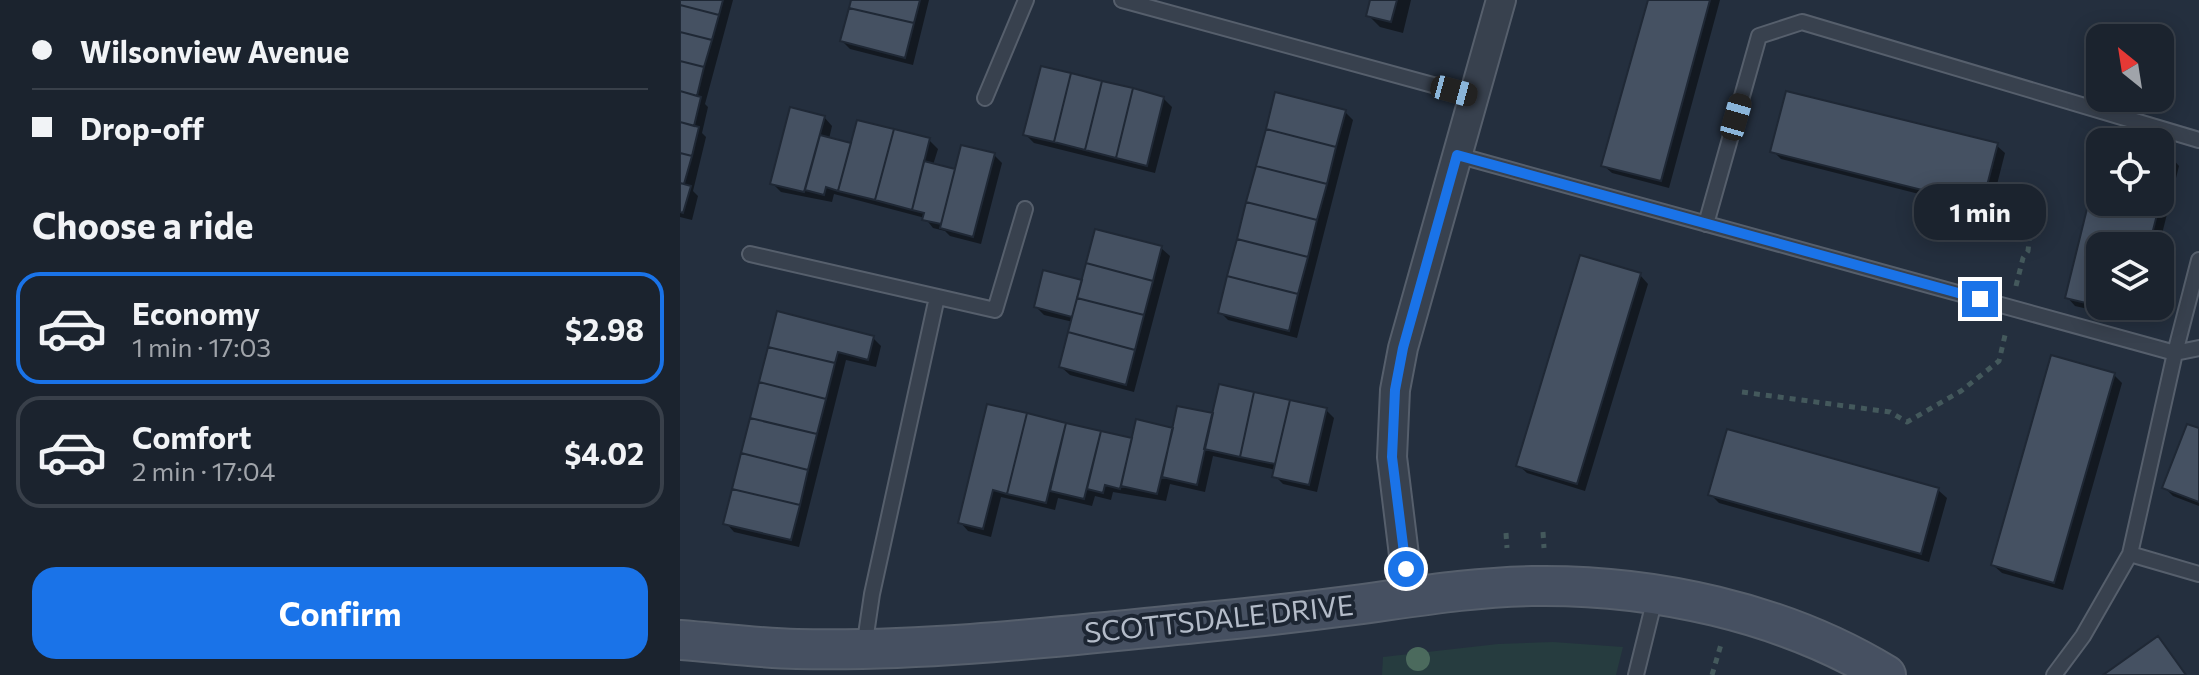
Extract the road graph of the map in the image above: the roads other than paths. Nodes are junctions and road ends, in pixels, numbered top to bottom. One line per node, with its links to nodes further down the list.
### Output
1 (1026, 0): 5 (lane)
2 (1122, 0): 4 (lane)
3 (1501, 0): 4 (street)
4 (1473, 96): 7 (street)
5 (985, 98)
6 (2199, 140): 9 (lane)
7 (1457, 155): 9 (lane); 18 (street)
8 (1025, 209): 12 (lane)
9 (1706, 224): 14 (lane)
10 (750, 254): 12 (lane)
11 (2199, 260): 14 (lane)
12 (937, 297): 20 (lane)
13 (2199, 348): 14 (lane)
14 (2175, 353): 15 (lane)
15 (2130, 554): 16 (lane); 23 (lane)
16 (2199, 574)
17 (1656, 595): 18 (street, SCOTTSDALE DRIVE); 21 (lane); 22 (street, SCOTTSDALE DRIVE)
18 (1409, 596): 20 (street, SCOTTSDALE DRIVE)
19 (680, 640): 20 (street, SCOTTSDALE DRIVE)
20 (864, 648)
21 (1636, 675)
22 (1886, 675)
23 (2054, 675)

